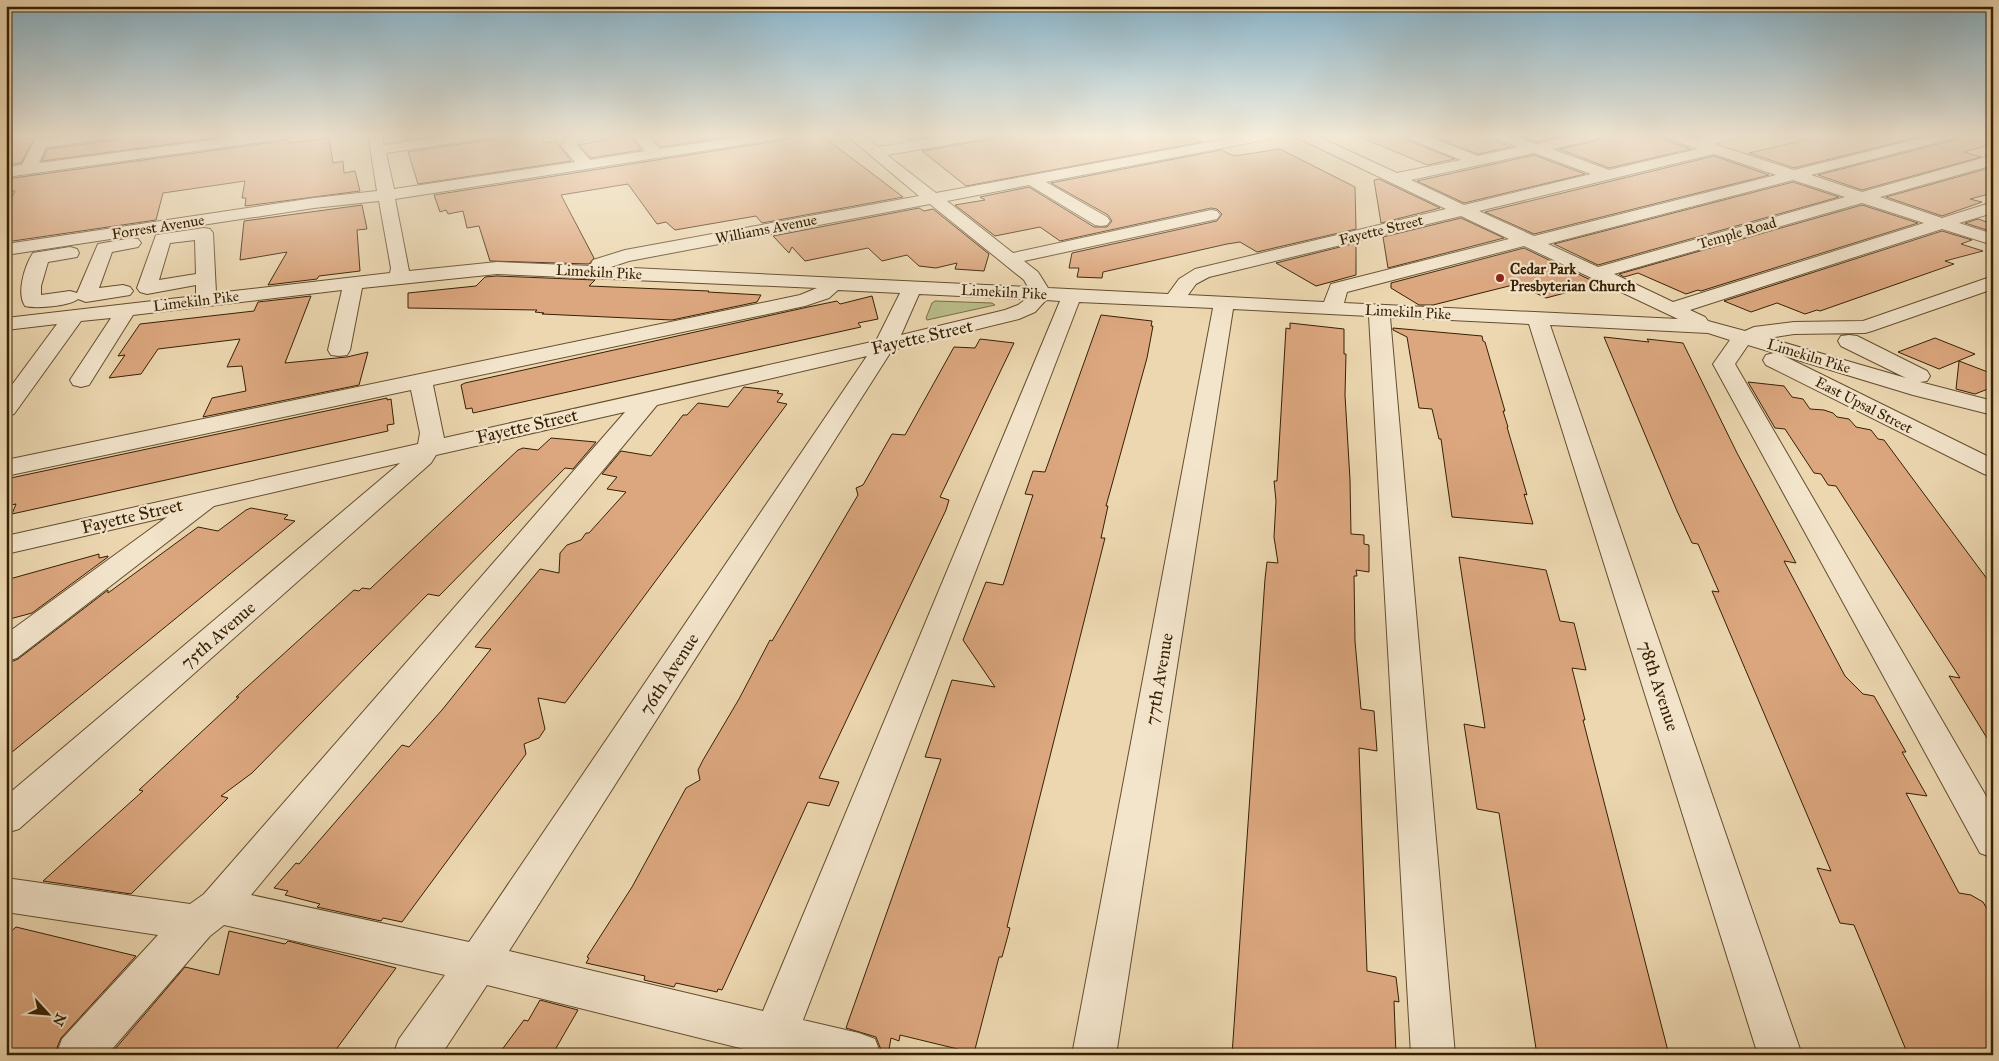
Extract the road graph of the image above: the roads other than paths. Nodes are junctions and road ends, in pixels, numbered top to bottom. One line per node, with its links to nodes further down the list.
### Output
1 (384, 184): 11 (street)
2 (460, 184): 11 (street, Forrest Avenue)
3 (915, 184): 13 (street)
4 (1011, 184): 13 (street, Williams Avenue)
5 (1036, 184): 17 (street)
6 (1409, 184): 15 (street, East Upsal Street)
7 (1573, 184): 15 (street, Fayette Street)
8 (1755, 184): 21 (street)
9 (1821, 184): 12 (street)
10 (1910, 184): 12 (street, Temple Road)
11 (386, 195): 23 (street, Forrest Avenue); 28 (street)
12 (1863, 197): 18 (street); 26 (street, Temple Road)
13 (933, 198): 24 (street); 25 (street, Williams Avenue)
14 (1993, 207): 18 (street)
15 (1464, 210): 21 (street, East Upsal Street); 38 (street, Fayette Street)
16 (1211, 215): 24 (street)
17 (1101, 221)
18 (1941, 223): 20 (street); 41 (street)
19 (162, 239): 22 (street); 27 (street); 33 (street)
20 (1993, 240)
21 (1530, 241): 26 (street, East Upsal Street); 40 (street)
22 (104, 248): 36 (street); 36 (street)
23 (6, 250)
24 (1009, 259): 34 (street)
25 (585, 271): 28 (street, Limekiln Pike); 31 (street, Limekiln Pike)
26 (1596, 273): 41 (street, East Upsal Street)
27 (204, 278): 33 (street); 37 (street)
28 (398, 278): 30 (street, Limekiln Pike)
29 (1993, 282): 48 (street)
30 (353, 283): 37 (street, Limekiln Pike); 51 (street)
31 (834, 283): 32 (street, Limekiln Pike); 53 (street)
32 (912, 287): 34 (street, Limekiln Pike); 50 (street, 76th Avenue)
33 (147, 288): 36 (street)
34 (1040, 294): 35 (street, Limekiln Pike); 50 (street, Fayette Street)
35 (1072, 295): 38 (street, Limekiln Pike); 70 (street)
36 (86, 296)
37 (206, 300): 42 (street, Limekiln Pike)
38 (1176, 300): 39 (street, Limekiln Pike)
39 (1224, 303): 40 (street, Limekiln Pike); 74 (street, 77th Avenue)
40 (1332, 308): 43 (street, Limekiln Pike)
41 (1671, 309): 47 (street, East Upsal Street)
42 (126, 310): 44 (street, Limekiln Pike); 52 (street)
43 (1378, 310): 45 (street, Limekiln Pike); 75 (street)
44 (74, 316): 46 (street, Limekiln Pike); 57 (street)
45 (1537, 318): 47 (street, Limekiln Pike); 76 (street, 78th Avenue)
46 (6, 324)
47 (1710, 327): 49 (street, East Upsal Street); 54 (street, Limekiln Pike)
48 (1857, 334): 49 (street); 56 (street)
49 (1746, 337): 58 (street, East Upsal Street); 66 (street)
50 (884, 346): 55 (street, Fayette Street); 69 (street, 76th Avenue)
51 (339, 350)
52 (81, 380)
53 (421, 382): 59 (street); 60 (street)
54 (1927, 391): 56 (street, Limekiln Pike); 58 (street)
55 (650, 398): 59 (street, Fayette Street); 68 (street)
56 (1985, 404)
57 (6, 409)
58 (1884, 415): 61 (street, East Upsal Street)
59 (428, 450): 62 (street, Fayette Street); 65 (street, 75th Avenue)
60 (6, 468)
61 (1988, 470)
62 (209, 499): 63 (street, Fayette Street); 64 (street)
63 (6, 545)
64 (10, 646)
65 (6, 818)
66 (1993, 842)
67 (6, 895): 68 (street)
68 (207, 915): 69 (street); 71 (street)
69 (478, 963): 70 (street); 72 (street, 76th Avenue)
70 (775, 1035): 73 (street)
71 (78, 1055)
72 (416, 1055)
73 (859, 1055)
74 (1094, 1055)
75 (1434, 1055)
76 (1780, 1055)

